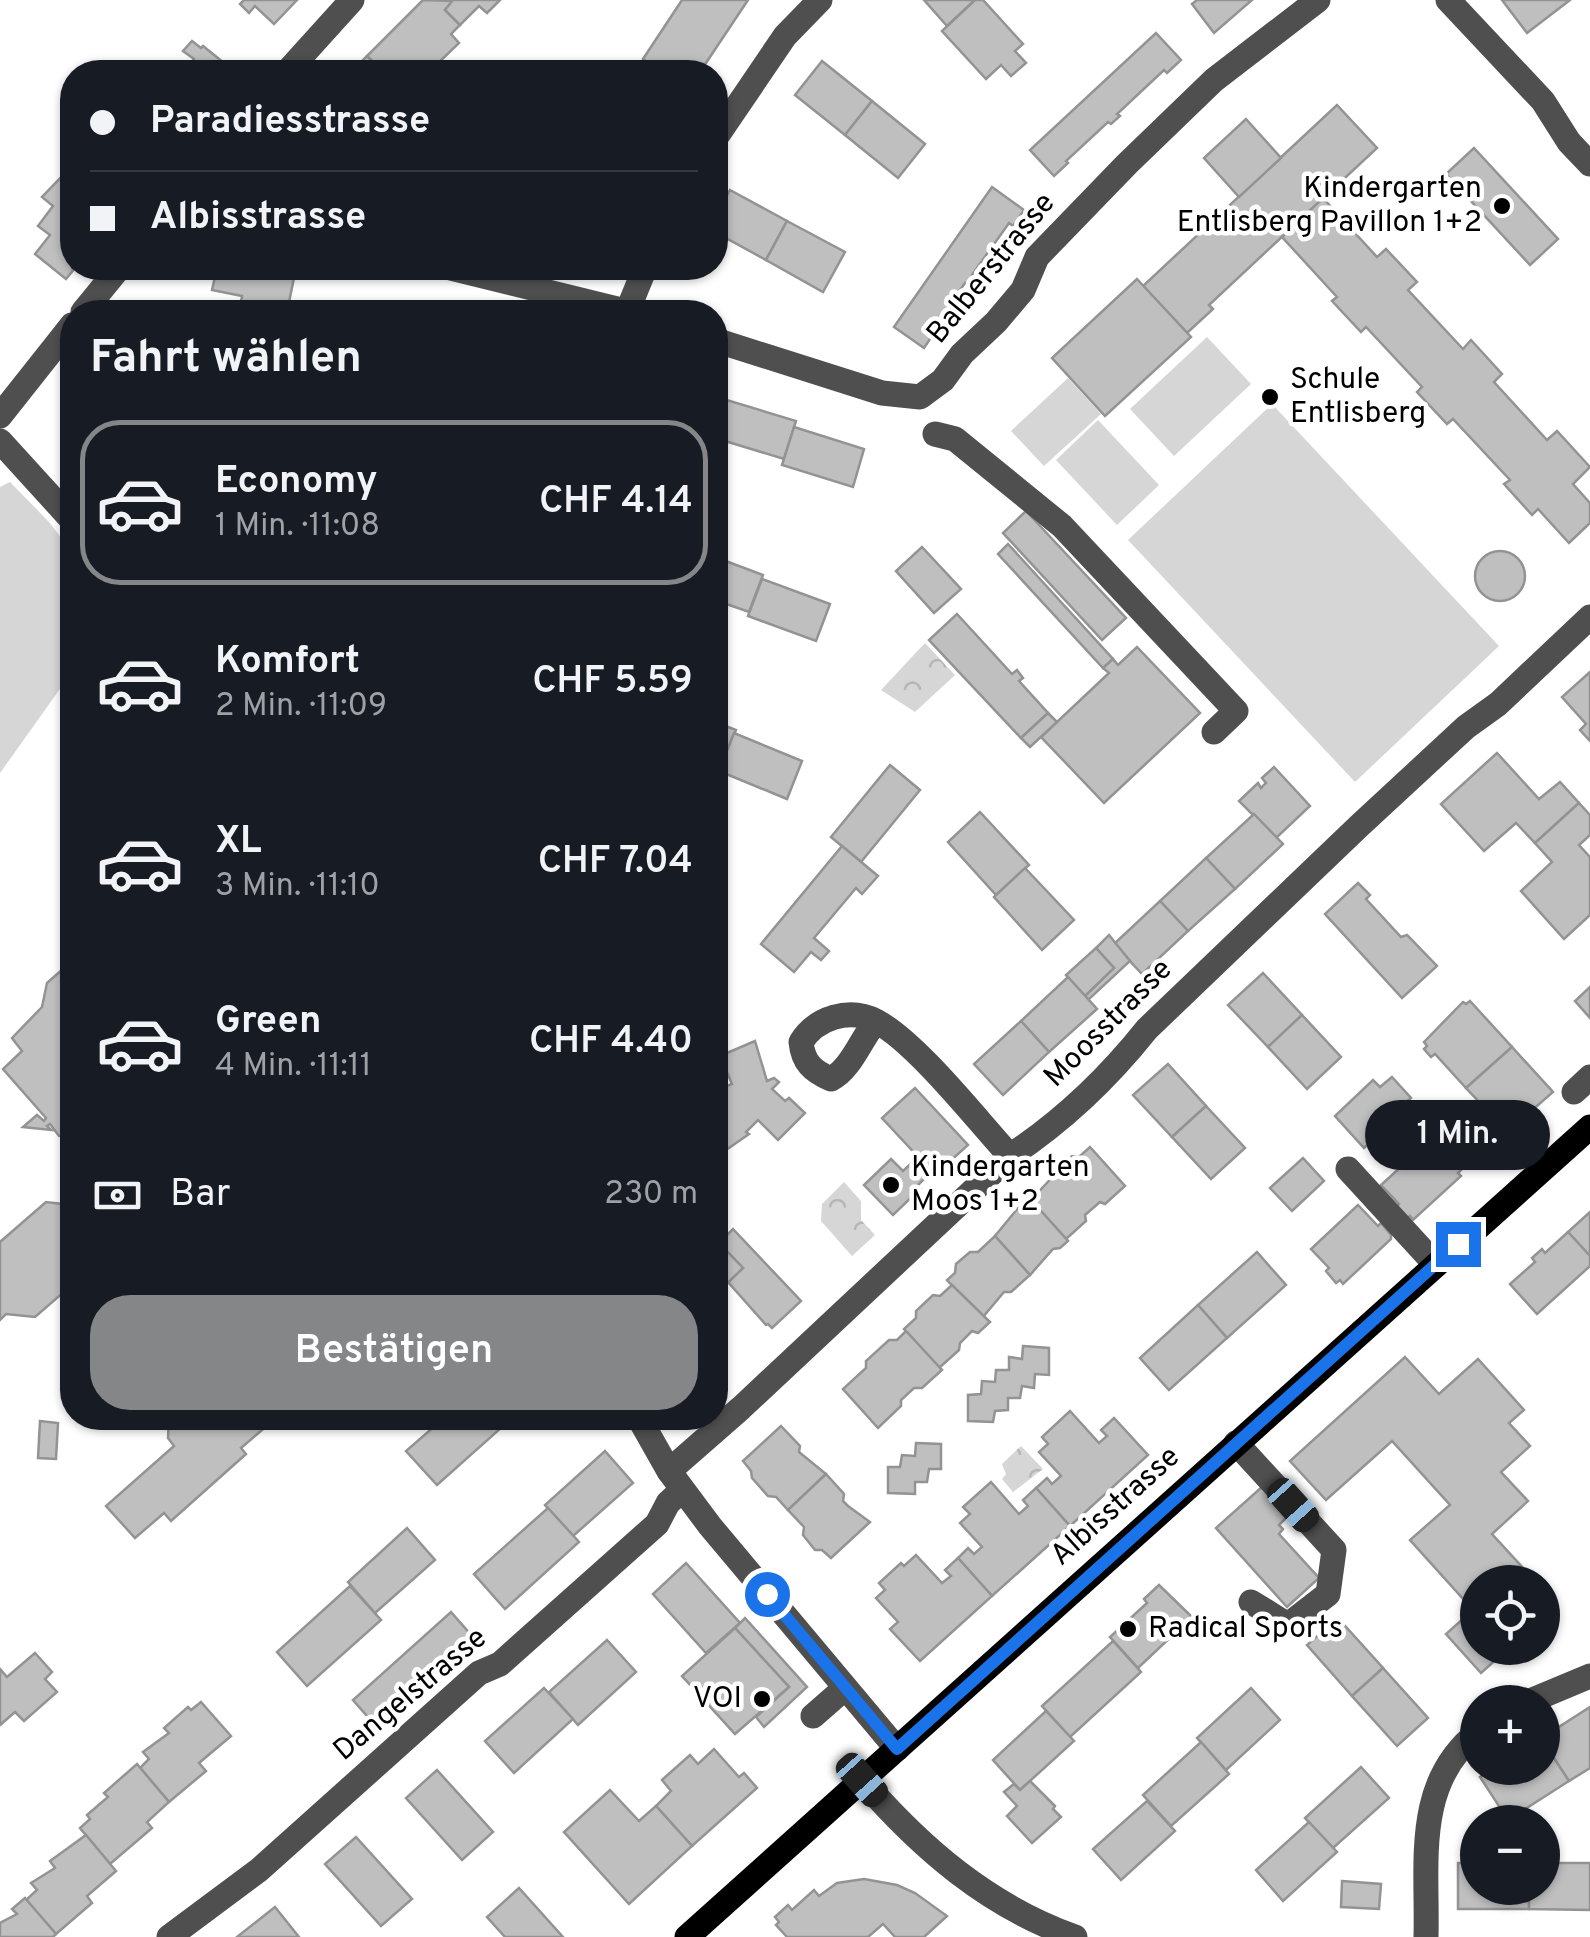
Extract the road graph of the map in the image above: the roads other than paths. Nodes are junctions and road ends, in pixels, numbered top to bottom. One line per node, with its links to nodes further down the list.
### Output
1 (352, 0): 5 (street)
2 (820, 0): 6 (street)
3 (1318, 0): 13 (street, Balberstrasse)
4 (1448, 0): 7 (street)
5 (298, 60)
6 (728, 120)
7 (1590, 164)
8 (108, 280): 10 (street)
9 (499, 280): 11 (street)
10 (93, 300)
11 (579, 300)
12 (60, 340): 14 (street)
13 (728, 344)
14 (0, 416)
15 (936, 434): 19 (street)
16 (4, 456): 17 (street)
17 (60, 509)
18 (1590, 617): 22 (street, Moosstrasse)
19 (1214, 732)
20 (876, 1021): 22 (street)
21 (1590, 1127): 24 (main road, Albisstrasse)
22 (1010, 1156): 25 (street, Moosstrasse)
23 (1348, 1170): 24 (street)
24 (1436, 1265): 28 (main road, Albisstrasse)
25 (728, 1422)
26 (646, 1430): 29 (street)
27 (721, 1430): 29 (street, Moosstrasse)
28 (1236, 1443): 30 (street); 35 (main road, Albisstrasse)
29 (675, 1480): 32 (street); 38 (street, Dangelstrasse)
30 (1252, 1602)
31 (1590, 1676): 33 (street)
32 (845, 1688): 34 (street); 35 (street)
33 (1560, 1689)
34 (813, 1716)
35 (897, 1749): 37 (main road, Albisstrasse)
36 (1460, 1751): 41 (street)
37 (862, 1780): 39 (main road, Albisstrasse); 40 (street)
38 (169, 1937)
39 (687, 1937)
40 (1075, 1937)
41 (1426, 1937)

